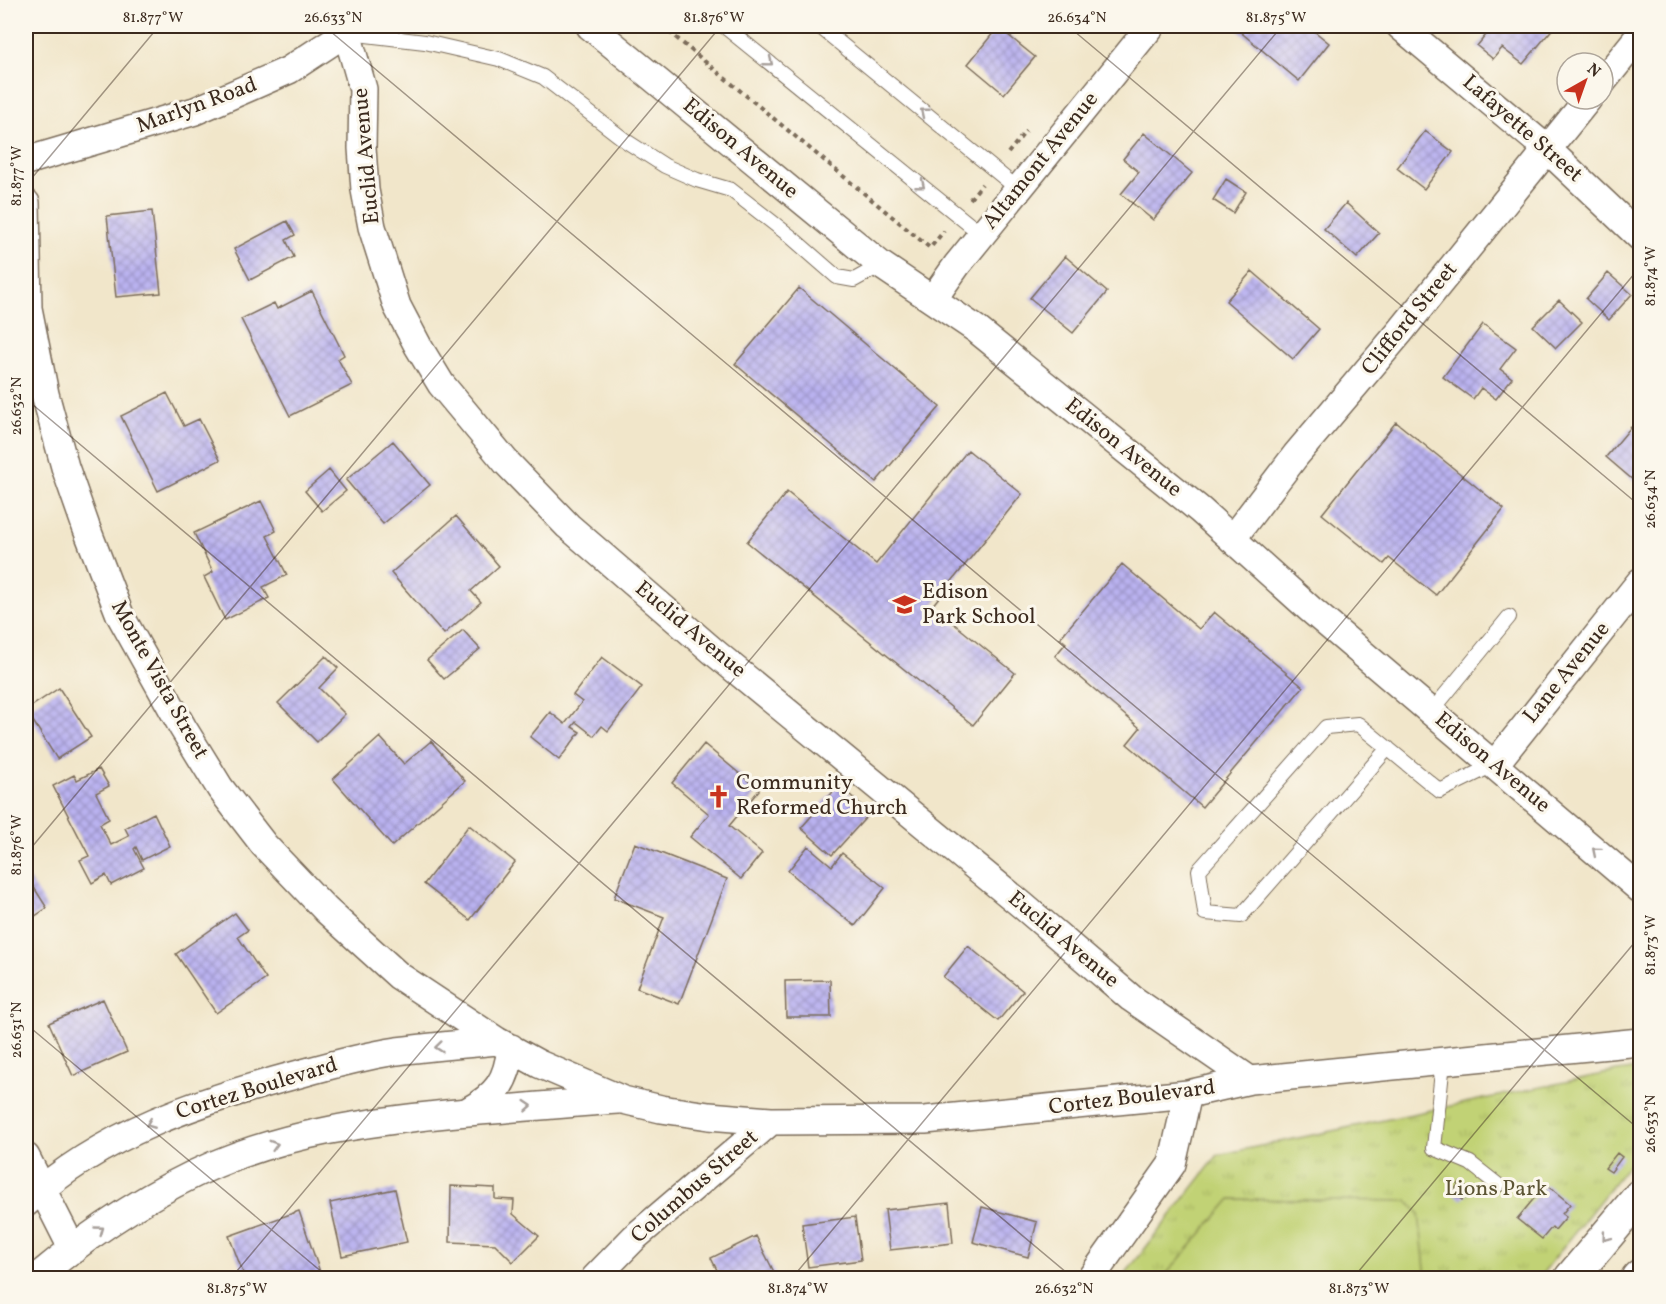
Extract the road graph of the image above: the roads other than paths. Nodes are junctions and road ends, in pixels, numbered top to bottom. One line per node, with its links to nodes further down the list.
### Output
1 (590, 26): 16 (street, Edison Avenue)
2 (724, 26): 14 (lane, one-way to 14)
3 (819, 26): 12 (lane, one-way to 3)
4 (1151, 26): 12 (street, Altamont Avenue)
5 (1400, 26): 10 (street, Lafayette Street)
6 (352, 29): 11 (street, Marlyn Road); 16 (lane); 28 (street, Euclid Avenue)
7 (1641, 35): 8 (street)
8 (1615, 66)
9 (1578, 111): 10 (street, Clifford Street)
10 (1547, 149): 15 (street, Lafayette Street); 18 (street, Clifford Street)
11 (26, 160)
12 (1018, 189): 14 (street, Altamont Avenue)
13 (26, 203): 26 (street, Monte Vista Street)
14 (981, 234): 17 (street, Altamont Avenue)
15 (1641, 237)
16 (880, 265): 17 (street, Edison Avenue)
17 (933, 299): 18 (street, Edison Avenue)
18 (1232, 539): 21 (street, Edison Avenue)
19 (1641, 582): 23 (street, Lane Avenue)
20 (1509, 617): 21 (lane)
21 (1431, 712): 23 (street, Edison Avenue)
22 (1388, 748): 22 (lane); 23 (lane)
23 (1495, 764): 24 (street, Edison Avenue, one-way to 23)
24 (1641, 889)
25 (1641, 1042): 27 (street, Cortez Boulevard)
26 (504, 1045): 30 (street, Cortez Boulevard); 31 (street, Cortez Boulevard); 35 (street, Cortez Boulevard, one-way to 35)
27 (1443, 1062): 28 (street, Cortez Boulevard); 34 (lane)
28 (1250, 1080): 29 (street, Cortez Boulevard)
29 (1188, 1094): 32 (street, Cortez Boulevard); 40 (street)
30 (623, 1100): 31 (street, Cortez Boulevard, one-way to 30); 32 (street, Cortez Boulevard)
31 (465, 1113): 37 (street, Cortez Boulevard, one-way to 31)
32 (771, 1121): 39 (street, Columbus Street)
33 (26, 1157): 35 (street)
34 (1498, 1185)
35 (33, 1196): 37 (street)
36 (1641, 1196): 41 (main road, one-way to 41)
37 (73, 1250): 38 (street, Cortez Boulevard)
38 (36, 1278)
39 (595, 1278)
40 (1091, 1278)
41 (1571, 1278)

